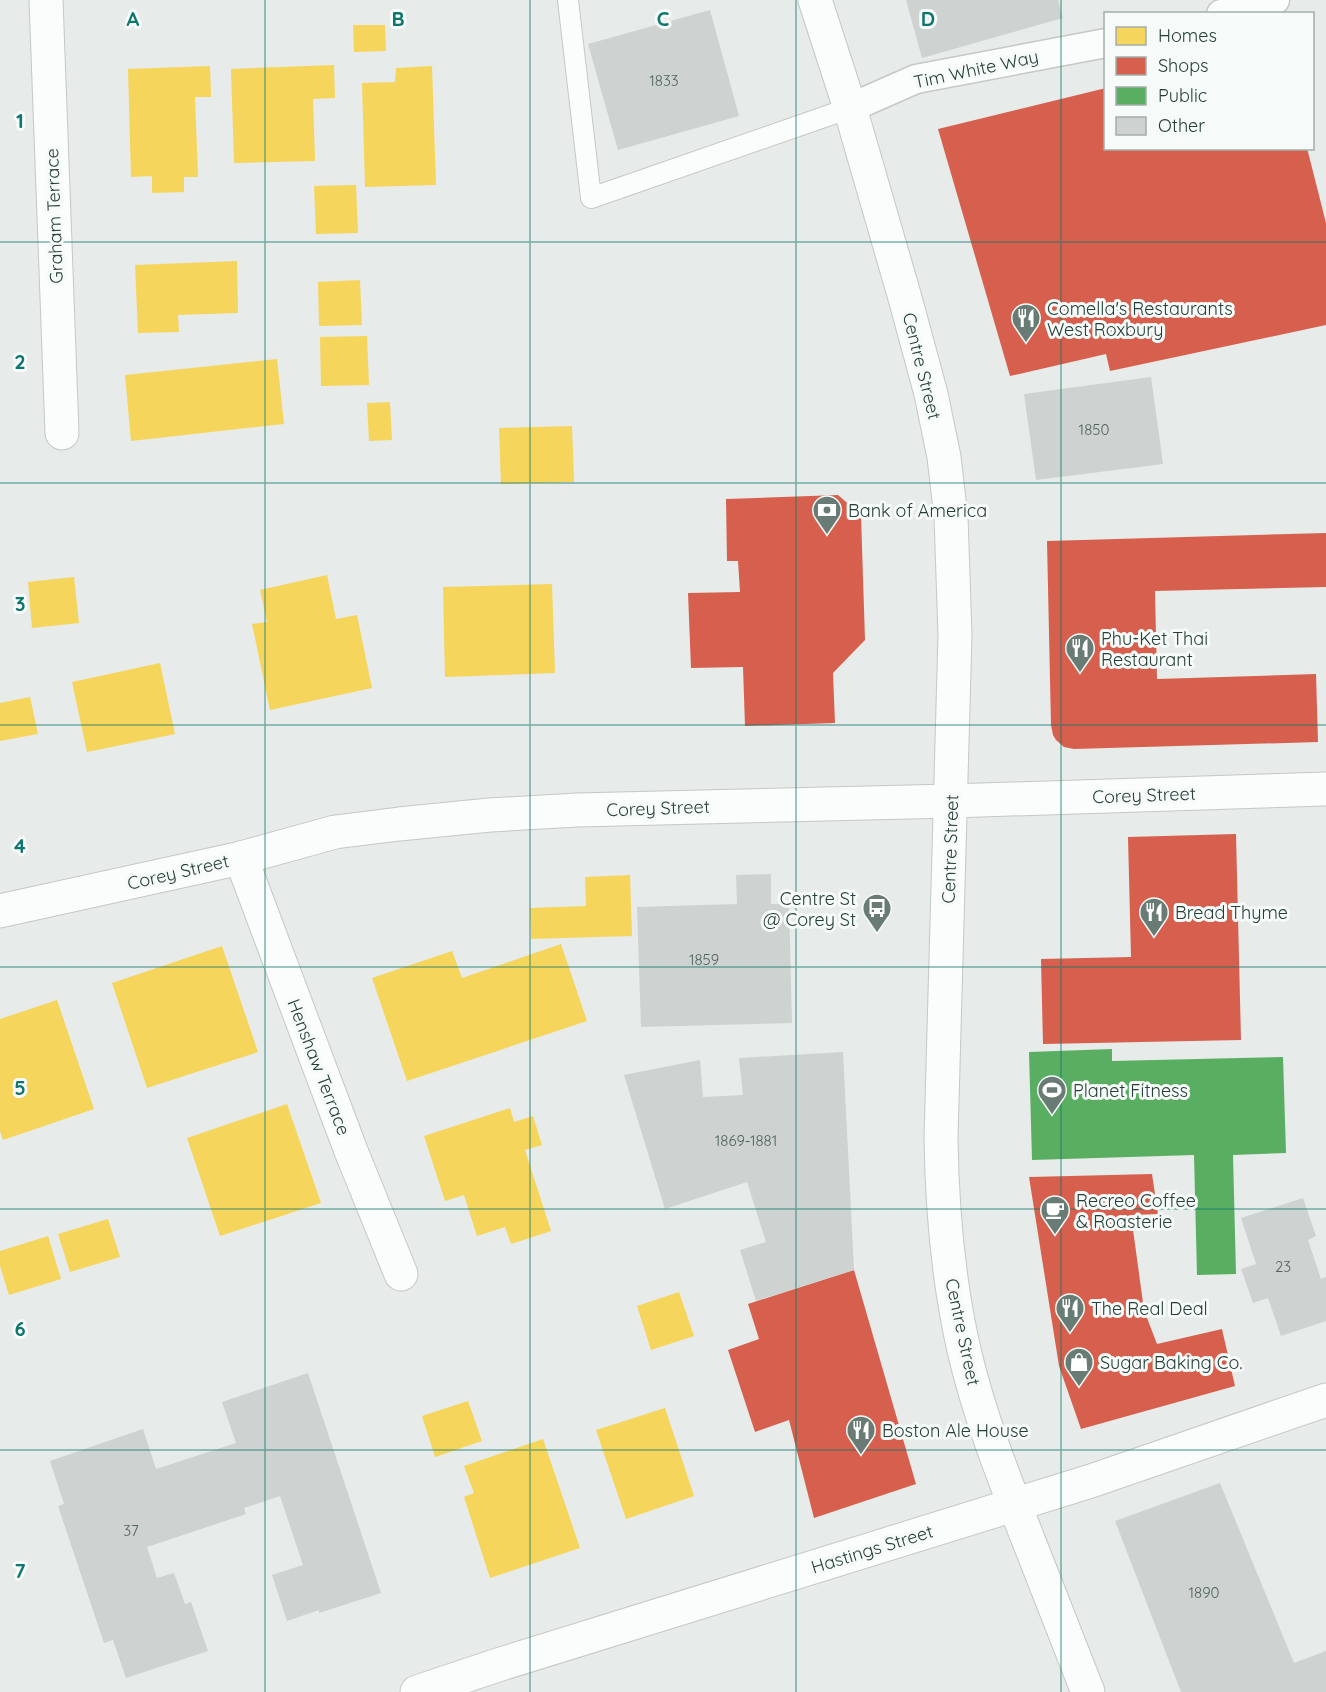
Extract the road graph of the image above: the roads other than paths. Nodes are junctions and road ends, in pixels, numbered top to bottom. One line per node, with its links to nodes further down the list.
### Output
1 (46, 0): 8 (street, Graham Terrace)
2 (568, 0): 7 (lane)
3 (815, 0): 7 (street, Centre Street)
4 (1275, 0): 5 (street)
5 (1229, 12)
6 (1104, 42): 7 (street, Tim White Way)
7 (850, 108): 10 (street, Centre Street)
8 (62, 433)
9 (1326, 789): 10 (street, Corey Street)
10 (951, 801): 11 (street, Corey Street); 15 (street, Centre Street)
11 (241, 858): 12 (street, Corey Street); 13 (street, Henshaw Terrace)
12 (0, 911)
13 (401, 1274)
14 (1326, 1400): 15 (street, Hastings Street)
15 (1015, 1505): 16 (street, Hastings Street); 17 (street, Centre Street)
16 (417, 1692)
17 (1088, 1692)

